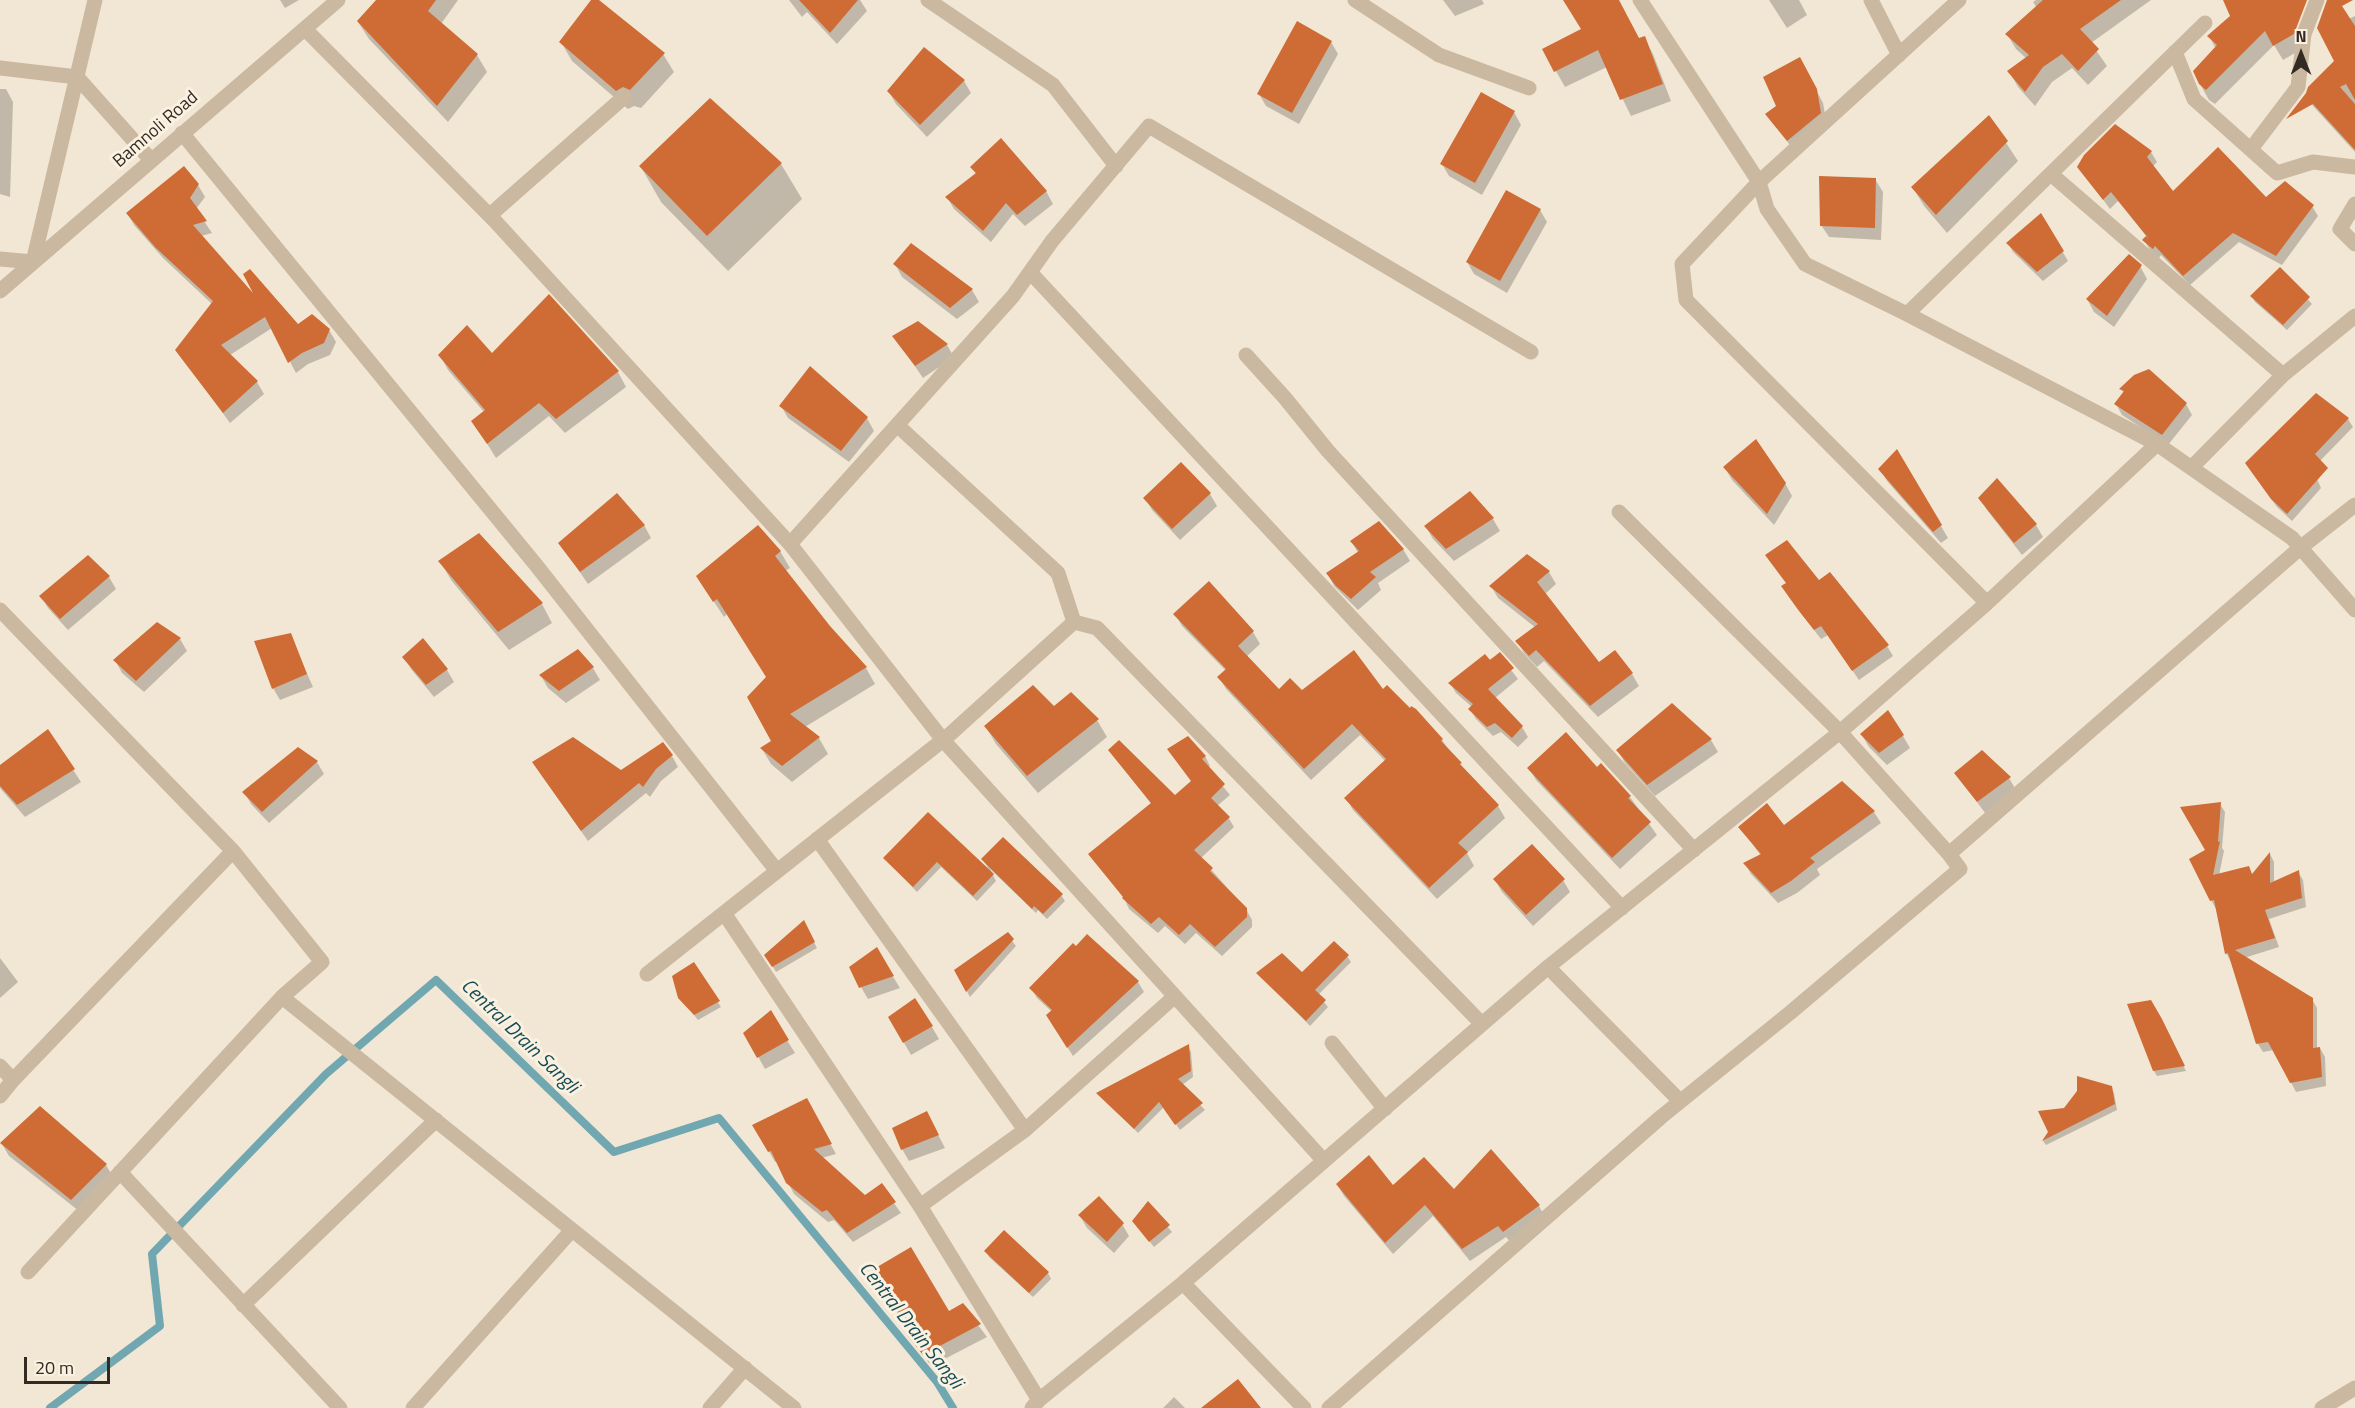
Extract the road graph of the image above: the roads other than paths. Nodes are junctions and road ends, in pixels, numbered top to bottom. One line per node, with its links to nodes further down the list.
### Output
1 (95, 0): 14 (street)
2 (338, 0): 10 (street, Bamnoli Road)
3 (928, 0): 20 (street)
4 (1355, 0): 15 (street)
5 (1640, 0): 23 (street)
6 (1871, 0): 12 (street)
7 (1959, 0): 12 (street)
8 (2311, 4): 18 (street)
9 (2205, 23): 11 (street)
10 (305, 29): 17 (street, Bamnoli Road); 25 (street)
11 (2175, 52): 18 (street); 22 (street)
12 (1899, 55): 23 (street)
13 (0, 68): 14 (street)
14 (77, 77): 19 (street); 28 (street)
15 (1529, 88)
16 (624, 97): 25 (street)
17 (182, 133): 19 (street, Bamnoli Road); 53 (street)
18 (2251, 149): 21 (street)
19 (151, 160): 28 (street, Bamnoli Road)
20 (1116, 166): 29 (street); 33 (street)
21 (2355, 167)
22 (2051, 174): 31 (street); 35 (street)
23 (1759, 182): 31 (street); 43 (street)
24 (2355, 204): 26 (street)
25 (490, 215): 41 (street)
26 (2355, 244)
27 (0, 259): 28 (street)
28 (33, 262): 30 (street, Bamnoli Road)
29 (1030, 272): 36 (street); 54 (street)
30 (0, 291)
31 (1907, 314): 37 (street)
32 (2355, 316): 35 (street)
33 (1531, 352)
34 (1246, 355): 50 (street)
35 (2283, 375): 38 (street)
36 (897, 425): 41 (street); 46 (street)
37 (2157, 444): 38 (street); 43 (street)
38 (2191, 468): 42 (street)
39 (2355, 505): 42 (street)
40 (1619, 512): 47 (street)
41 (790, 544): 48 (street)
42 (2300, 548): 45 (street); 52 (street)
43 (1987, 603): 47 (street)
44 (0, 610): 51 (street)
45 (2355, 610)
46 (1074, 622): 48 (street); 60 (street)
47 (1840, 732): 50 (street); 52 (street)
48 (942, 740): 49 (street); 59 (street)
49 (817, 839): 53 (street); 68 (street)
50 (1694, 850): 54 (street)
51 (233, 851): 58 (street); 63 (street)
52 (1949, 854): 65 (street)
53 (777, 871): 55 (street)
54 (1622, 908): 56 (street)
55 (724, 913): 57 (street); 71 (street)
56 (1548, 967): 60 (street); 65 (street)
57 (647, 974)
58 (282, 997): 67 (street); 70 (street)
59 (1174, 997): 68 (street); 69 (street)
60 (1482, 1024): 66 (street)
61 (1332, 1043): 66 (street)
62 (0, 1066): 63 (street)
63 (13, 1080): 64 (street)
64 (0, 1096)
65 (1680, 1101): 84 (street)
66 (1385, 1108): 69 (street)
67 (436, 1120): 72 (street); 75 (street)
68 (1025, 1130): 71 (street)
69 (1324, 1161): 74 (street)
70 (120, 1172): 73 (street); 75 (street)
71 (920, 1206): 78 (street)
72 (572, 1230): 76 (street); 80 (street)
73 (28, 1272)
74 (1183, 1283): 78 (street); 83 (street)
75 (243, 1305): 79 (street)
76 (745, 1368): 81 (street); 82 (street)
77 (2355, 1388): 85 (street)
78 (1036, 1404)
79 (339, 1408)
80 (413, 1408)
81 (710, 1408)
82 (794, 1408)
83 (1304, 1408)
84 (1329, 1408)
85 (2322, 1408)

